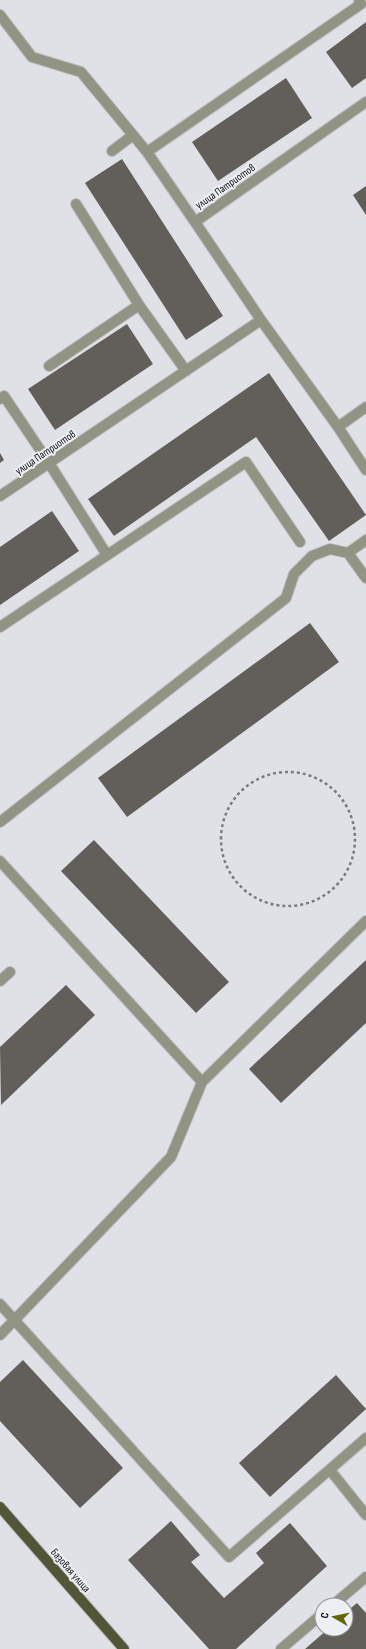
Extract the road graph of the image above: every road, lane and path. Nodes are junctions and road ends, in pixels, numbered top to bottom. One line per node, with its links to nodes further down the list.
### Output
1 (359, 0): 6 (street)
2 (0, 16): 4 (street)
3 (366, 102): 8 (street, улица Патриотов)
4 (133, 135): 5 (street); 6 (street)
5 (112, 152)
6 (147, 152): 8 (street)
7 (76, 204): 9 (street)
8 (195, 222): 10 (street, улица Патриотов)
9 (139, 305): 11 (street); 12 (street)
10 (261, 320): 12 (street, улица Патриотов); 15 (street, улица Патриотов)
11 (49, 366)
12 (186, 371): 16 (street, улица Патриотов)
13 (0, 398): 16 (street)
14 (366, 407): 15 (street)
15 (338, 427): 17 (street, улица Патриотов)
16 (49, 463): 18 (street, улица Патриотов); 22 (street)
17 (366, 470)
18 (0, 496)
19 (366, 540): 21 (street)
20 (300, 542): 22 (street)
21 (348, 552): 23 (street); 25 (street)
22 (107, 555): 24 (street)
23 (366, 578)
24 (0, 628)
25 (0, 822)
26 (356, 843): 26 (path)
27 (0, 861): 31 (street)
28 (366, 921): 31 (street)
29 (10, 972): 30 (street)
30 (0, 981)
31 (202, 1082): 33 (street)
32 (0, 1304): 33 (street)
33 (14, 1320): 34 (street); 36 (street)
34 (0, 1334)
35 (366, 1438): 36 (street)
36 (330, 1470): 38 (street)
37 (0, 1507): 42 (main road, Базовая улица)
38 (366, 1515)
39 (366, 1577): 40 (street)
40 (342, 1597)
41 (314, 1621): 43 (street)
42 (124, 1649)
43 (281, 1649)

